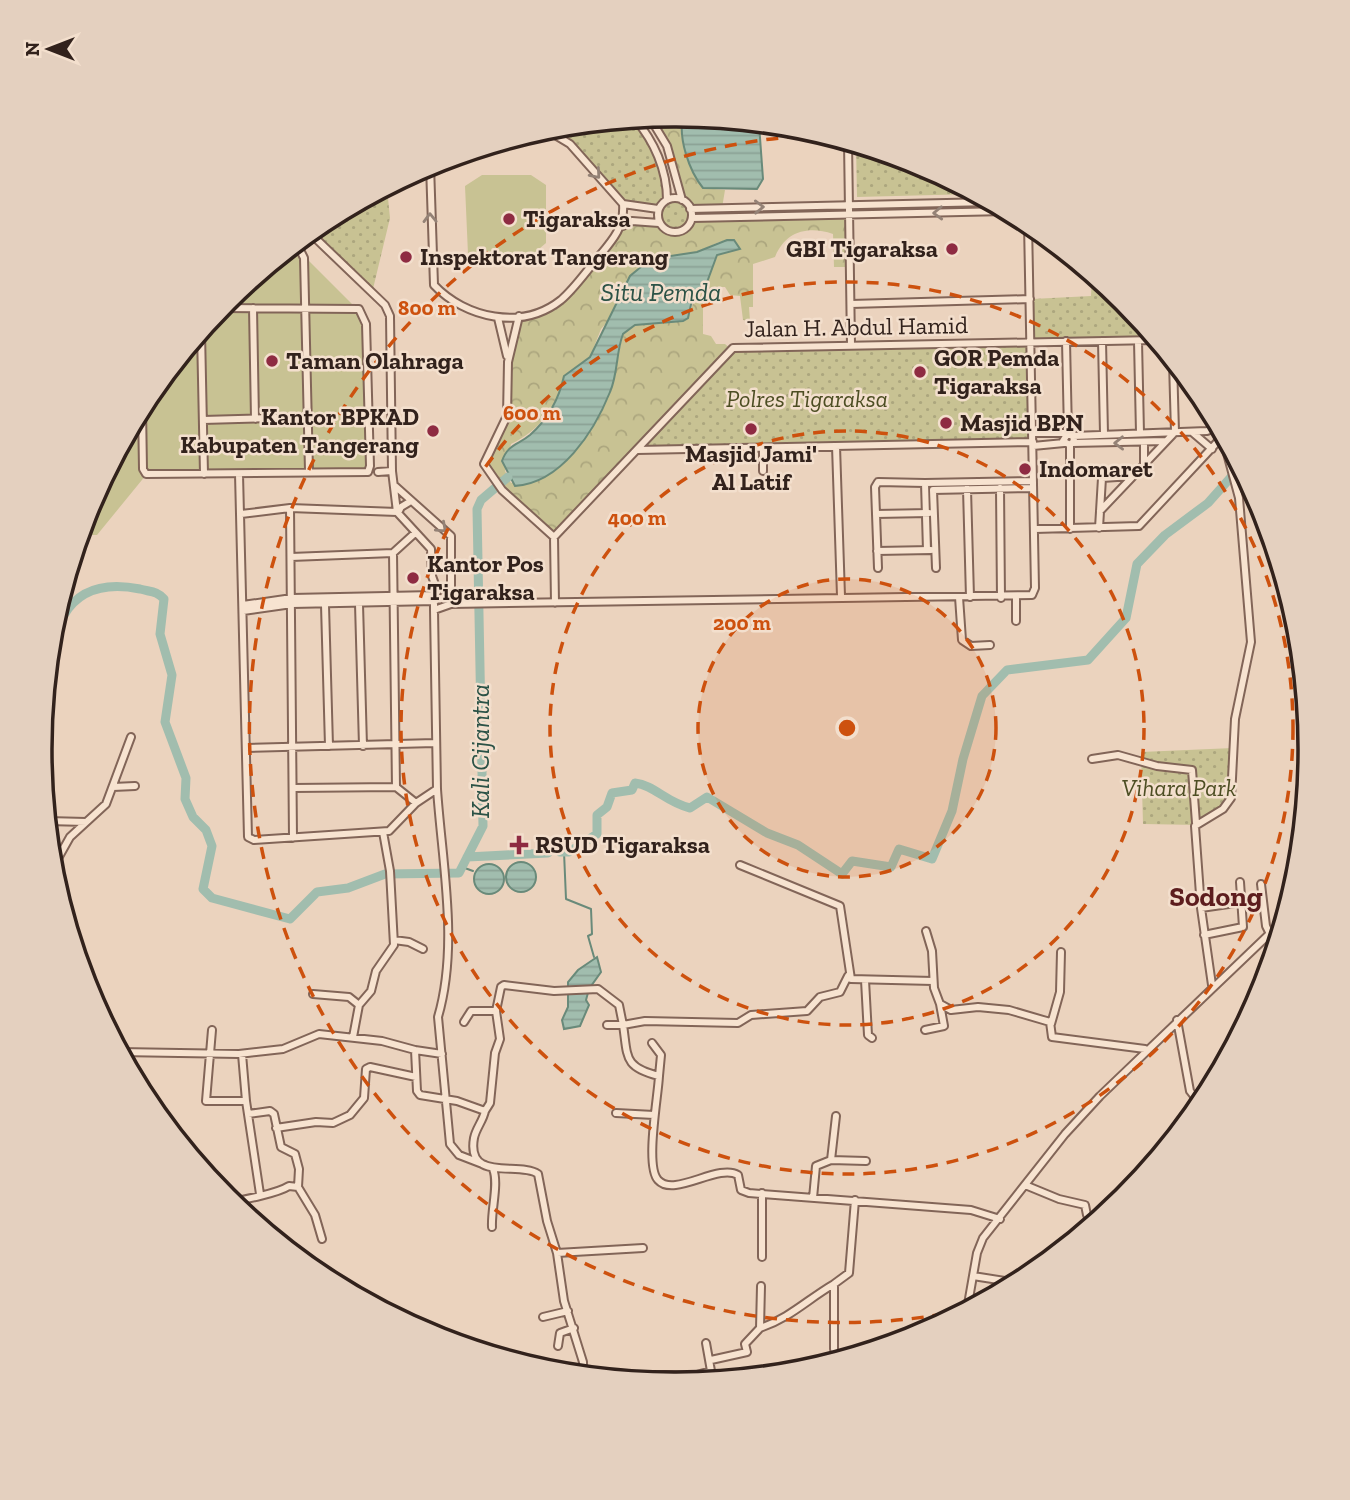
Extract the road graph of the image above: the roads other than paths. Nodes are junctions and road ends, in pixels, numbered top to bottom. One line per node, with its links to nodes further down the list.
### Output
1 (656, 128): 7 (street)
2 (641, 129): 6 (street)
3 (560, 138): 9 (street, one-way to 9)
4 (848, 153): 10 (street)
5 (430, 178): 27 (street, one-way to 5)
6 (667, 200): 7 (street); 11 (street)
7 (682, 200): 12 (street)
8 (970, 202): 10 (street)
9 (623, 204): 11 (street); 17 (street)
10 (849, 205): 12 (street, one-way to 10); 14 (street)
11 (658, 209): 16 (street)
12 (690, 209): 15 (street)
13 (987, 212): 14 (street, one-way to 14)
14 (849, 216): 15 (street); 22 (street)
15 (692, 218): 16 (street)
16 (659, 223): 17 (street)
17 (623, 226): 26 (street)
18 (1028, 237): 21 (street)
19 (317, 240): 58 (street)
20 (301, 252): 23 (street)
21 (1030, 299): 22 (street); 32 (street)
22 (851, 304): 33 (street)
23 (305, 307): 25 (street); 37 (street); 57 (street)
24 (237, 308): 25 (street)
25 (253, 308): 38 (street)
26 (519, 316): 27 (street); 35 (street)
27 (498, 318): 35 (street)
28 (1066, 341): 29 (street, Jalan H. Abdul Hamid); 32 (street, Jalan H. Abdul Hamid); 47 (street)
29 (1102, 341): 30 (street, Jalan H. Abdul Hamid); 46 (street)
30 (1138, 341): 31 (street, Jalan H. Abdul Hamid); 45 (street)
31 (1144, 341)
32 (1031, 342): 33 (street, Jalan H. Abdul Hamid); 44 (street)
33 (851, 345): 55 (street, Jalan H. Abdul Hamid)
34 (201, 347): 39 (street)
35 (508, 362): 83 (street)
36 (1173, 377): 41 (street)
37 (308, 417): 38 (street); 57 (street)
38 (255, 419): 39 (street)
39 (203, 420): 61 (street)
40 (143, 428): 61 (street)
41 (1175, 432): 42 (street); 45 (street); 48 (street)
42 (1191, 432): 43 (street); 54 (street)
43 (1210, 432)
44 (1033, 433): 47 (street); 51 (street)
45 (1140, 433): 46 (street)
46 (1104, 434): 47 (street)
47 (1069, 439): 49 (street, one-way to 47); 51 (street); 81 (street)
48 (1166, 441): 49 (street); 56 (street)
49 (1144, 442): 56 (street)
50 (1216, 442): 54 (street)
51 (1033, 444): 52 (street); 66 (street)
52 (836, 446): 53 (street); 93 (street)
53 (763, 447): 55 (street); 59 (street)
54 (1212, 449): 79 (street)
55 (637, 450): 83 (street, Jalan H. Abdul Hamid)
56 (1144, 464): 64 (street)
57 (309, 471): 62 (street)
58 (392, 471): 60 (street); 68 (street)
59 (763, 471)
60 (378, 472)
61 (204, 474): 62 (street)
62 (239, 474): 77 (street)
63 (1232, 474): 124 (street)
64 (1132, 476): 73 (street); 73 (street)
65 (925, 483): 67 (street); 76 (street); 78 (street)
66 (1034, 484): 67 (street); 69 (street); 80 (street)
67 (986, 485): 69 (street); 70 (street)
68 (395, 486): 71 (street); 75 (street)
69 (1000, 488): 96 (street)
70 (967, 489): 74 (street); 95 (street)
71 (411, 500): 75 (street); 91 (street, one-way to 91)
72 (290, 508): 75 (street); 77 (street); 88 (street)
73 (1100, 511): 79 (street)
74 (934, 512): 76 (street); 85 (street)
75 (398, 513): 82 (street)
76 (926, 513): 78 (street); 84 (street)
77 (241, 514): 104 (street)
78 (876, 514): 86 (street)
79 (1099, 528): 81 (street)
80 (1035, 529): 81 (street); 97 (street)
81 (1070, 529)
82 (415, 533): 87 (street); 92 (street)
83 (554, 537): 100 (street)
84 (926, 550): 85 (street); 86 (street)
85 (936, 550): 90 (street)
86 (877, 551): 89 (street)
87 (393, 553): 88 (street); 98 (street)
88 (291, 556): 99 (street)
89 (878, 568)
90 (936, 568)
91 (451, 590): 92 (street); 102 (street)
92 (435, 596): 98 (street); 105 (street)
93 (841, 596): 94 (street); 100 (street)
94 (960, 597): 95 (street); 107 (street)
95 (970, 597): 96 (street)
96 (1001, 597): 97 (street)
97 (1016, 597): 106 (street)
98 (395, 600): 99 (street); 101 (street); 111 (street)
99 (292, 601): 103 (street); 104 (street); 112 (street)
100 (555, 603): 102 (street)
101 (359, 604): 103 (street); 110 (street)
102 (451, 604): 105 (street)
103 (325, 605): 113 (street)
104 (243, 608): 114 (street)
105 (434, 610): 109 (street)
106 (1016, 621)
107 (990, 645)
108 (131, 737): 117 (street)
109 (435, 743): 111 (street); 120 (street)
110 (363, 746): 111 (street); 113 (street)
111 (397, 746): 118 (street)
112 (293, 747): 113 (street); 114 (street); 119 (street)
113 (329, 747)
114 (246, 748): 126 (street)
115 (1092, 759): 124 (street)
116 (135, 786): 117 (street)
117 (113, 787): 123 (street)
118 (396, 787): 119 (street); 121 (street)
119 (293, 788): 126 (street)
120 (437, 789): 121 (street); 162 (street)
121 (416, 803): 125 (street)
122 (57, 821): 123 (street)
123 (86, 822): 127 (street)
124 (1196, 823): 132 (street)
125 (383, 832): 126 (street); 136 (street)
126 (293, 838)
127 (61, 853)
128 (740, 865): 139 (street)
129 (1240, 882): 131 (street)
130 (1261, 884): 134 (street)
131 (1242, 902): 132 (street); 135 (street)
132 (1201, 908): 135 (street)
133 (926, 931): 141 (street)
134 (1269, 932): 142 (street)
135 (1204, 935): 142 (street)
136 (394, 940): 137 (street); 145 (street)
137 (423, 949)
138 (1061, 952): 149 (street)
139 (848, 976): 140 (street); 150 (street)
140 (865, 980): 141 (street); 155 (street)
141 (933, 981): 144 (street)
142 (1212, 985): 147 (street)
143 (313, 994): 145 (street)
144 (940, 1004): 149 (street); 153 (street)
145 (359, 1005): 154 (street)
146 (496, 1011): 148 (street); 150 (street); 168 (street)
147 (1177, 1020): 157 (street); 165 (street)
148 (464, 1022)
149 (1051, 1024): 157 (street)
150 (623, 1025): 151 (street); 163 (street)
151 (607, 1026)
152 (212, 1030): 160 (street)
153 (925, 1030)
154 (353, 1037): 158 (street); 161 (street)
155 (872, 1038)
156 (652, 1044): 163 (street)
157 (1145, 1049): 177 (street)
158 (415, 1050): 162 (street); 164 (street)
159 (131, 1052): 160 (street)
160 (208, 1054): 161 (street); 167 (street)
161 (242, 1054): 167 (street)
162 (442, 1054): 166 (street)
163 (659, 1076): 171 (street)
164 (416, 1077): 166 (street); 173 (street)
165 (1193, 1095)
166 (445, 1099): 168 (street); 176 (street)
167 (246, 1101): 170 (street)
168 (485, 1111): 176 (street)
169 (616, 1112): 171 (street)
170 (248, 1114): 173 (street); 180 (street)
171 (654, 1115): 179 (street)
172 (836, 1116): 174 (street)
173 (276, 1128): 178 (street)
174 (831, 1160): 175 (street); 182 (street)
175 (866, 1161)
176 (490, 1168): 186 (street); 189 (street)
177 (1025, 1185): 184 (street); 185 (street)
178 (298, 1187): 180 (street); 187 (street)
179 (762, 1193): 182 (street); 190 (street)
180 (260, 1194): 181 (street)
181 (244, 1198)
182 (813, 1198): 183 (street)
183 (855, 1200): 185 (street); 193 (street)
184 (1087, 1215)
185 (1000, 1219): 191 (street)
186 (492, 1227)
187 (322, 1239)
188 (643, 1248): 189 (street)
189 (557, 1253): 196 (street)
190 (762, 1257)
191 (973, 1276): 192 (street); 195 (street)
192 (1001, 1280)
193 (834, 1284): 199 (street); 202 (street)
194 (761, 1286): 199 (street)
195 (969, 1298)
196 (568, 1311): 197 (street); 198 (street)
197 (543, 1317)
198 (574, 1328): 201 (street); 204 (street)
199 (760, 1328): 203 (street)
200 (706, 1343): 203 (street)
201 (558, 1346)
202 (834, 1349)
203 (711, 1360): 205 (street)
204 (583, 1365)
205 (708, 1371)

